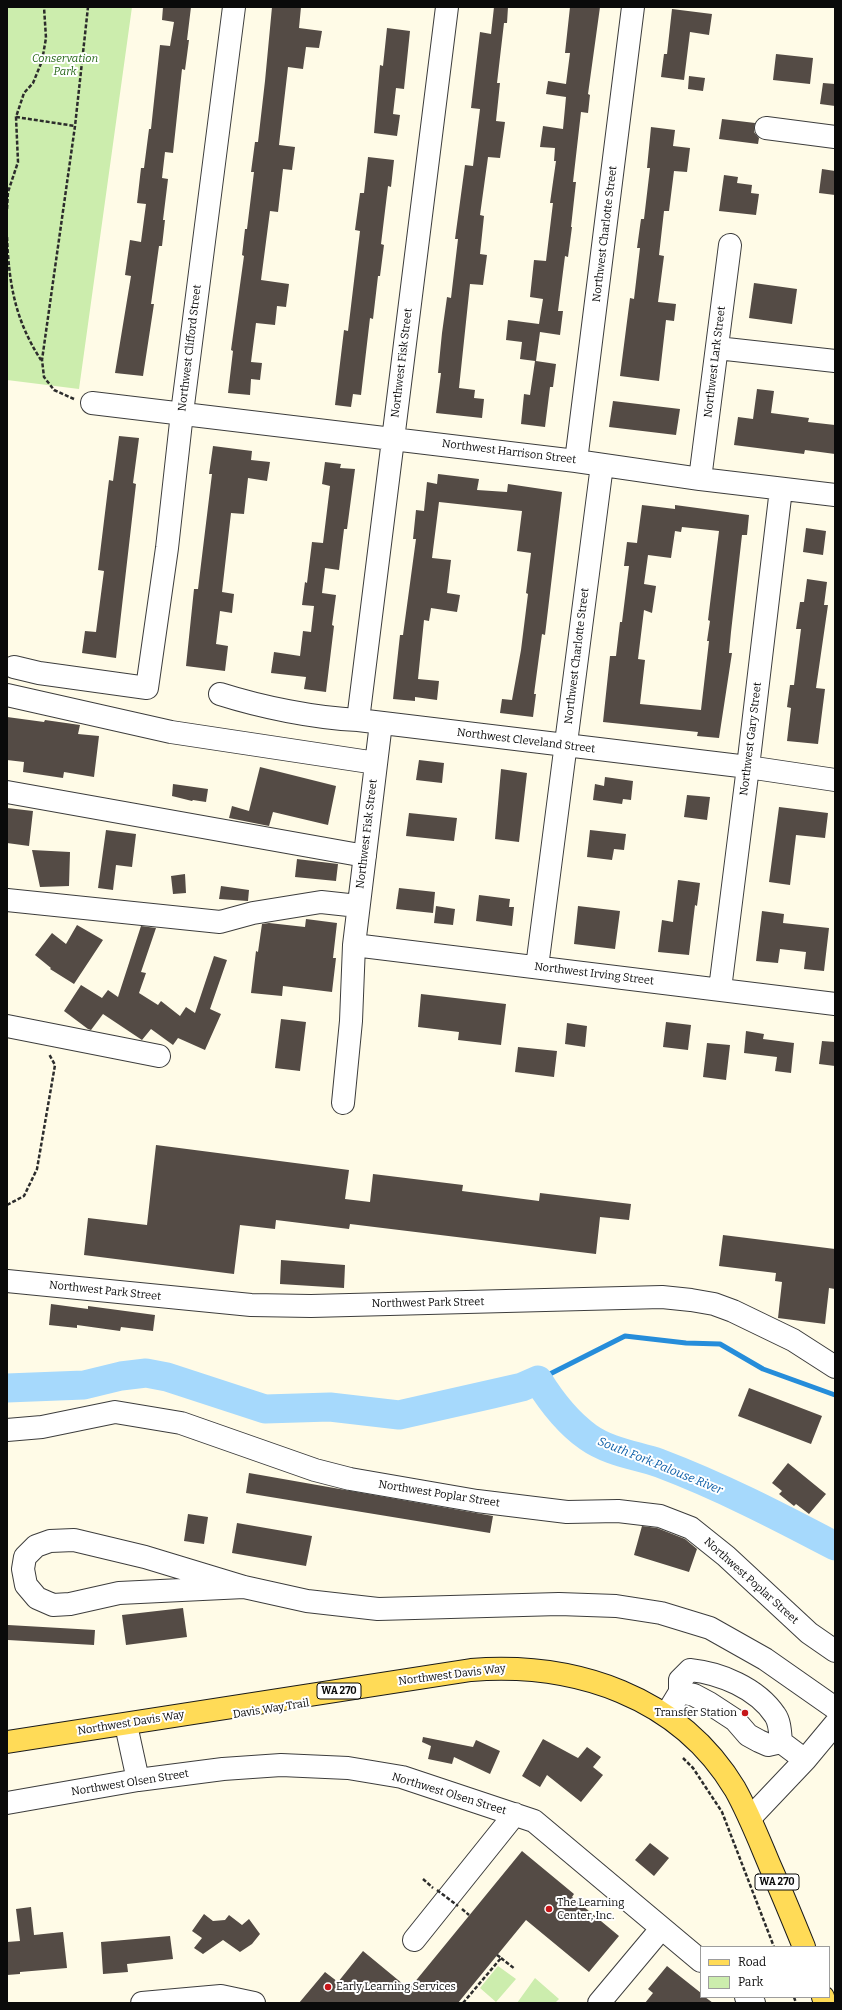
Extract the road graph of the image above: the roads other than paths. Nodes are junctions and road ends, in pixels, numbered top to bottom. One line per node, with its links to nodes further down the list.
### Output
1 (234, 7): 10 (street, Northwest Clifford Street)
2 (446, 7): 11 (street, Northwest Fisk Street)
3 (633, 7): 12 (street, Northwest Charlotte Street)
4 (766, 128): 5 (street)
5 (835, 137)
6 (730, 245): 7 (street, Northwest Lark Street)
7 (717, 348): 8 (street); 14 (street, Northwest Lark Street)
8 (835, 361)
9 (92, 403): 10 (street, Northwest Harrison Street)
10 (182, 413): 11 (street, Northwest Harrison Street); 17 (street, Northwest Clifford Street)
11 (393, 438): 12 (street, Northwest Harrison Street); 20 (street, Northwest Fisk Street)
12 (576, 460): 13 (street, Northwest Harrison Street)
13 (602, 464): 14 (street, Northwest Harrison Street); 22 (street, Northwest Charlotte Street)
14 (700, 479): 15 (street, Northwest Harrison Street)
15 (780, 489): 16 (street, Northwest Harrison Street); 24 (street, Northwest Gary Street)
16 (835, 495)
17 (14, 667)
18 (220, 694): 20 (street, Northwest Cleveland Street)
19 (7, 695): 23 (street)
20 (358, 720): 21 (street, Northwest Cleveland Street)
21 (381, 723): 22 (street, Northwest Cleveland Street); 23 (street, Northwest Fisk Street)
22 (566, 746): 24 (street, Northwest Cleveland Street); 31 (street, Northwest Charlotte Street)
23 (376, 763): 27 (street, Northwest Fisk Street)
24 (748, 767): 25 (street, Northwest Cleveland Street); 32 (street, Northwest Gary Street)
25 (835, 780)
26 (7, 792): 27 (street)
27 (365, 856): 29 (street, Northwest Fisk Street)
28 (7, 900): 29 (street)
29 (358, 906): 30 (street, Northwest Fisk Street)
30 (354, 945): 31 (street, Northwest Irving Street); 36 (street, Northwest Fisk Street)
31 (537, 967): 32 (street, Northwest Irving Street)
32 (720, 989): 33 (street, Northwest Irving Street)
33 (835, 1004)
34 (7, 1026): 35 (street)
35 (159, 1056)
36 (343, 1103)
37 (7, 1281): 38 (street, Northwest Park Street)
38 (835, 1367)
39 (7, 1430): 41 (street, Northwest Poplar Street)
40 (244, 1587): 40 (street); 43 (street)
41 (835, 1650)
42 (680, 1692): 44 (street); 48 (street); 48 (street)
43 (835, 1708)
44 (666, 1715): 45 (main road, Northwest Davis Way / WA 270); 53 (main road, Northwest Davis Way / WA 270)
45 (126, 1724): 47 (main road, Northwest Davis Way / WA 270); 50 (street)
46 (835, 1724): 49 (street)
47 (7, 1742)
48 (781, 1742): 49 (street)
49 (805, 1760): 53 (street)
50 (138, 1780): 51 (street, Northwest Olsen Street); 52 (street, Northwest Olsen Street)
51 (7, 1803)
52 (515, 1814): 54 (street, Northwest Olsen Street); 55 (street)
53 (750, 1818): 56 (main road, Northwest Davis Way / WA 270)
54 (661, 1929): 57 (street, Northwest Olsen Street); 60 (street)
55 (414, 1940)
56 (804, 1946)
57 (700, 1960)
58 (142, 2003): 59 (street)
59 (254, 2003)
60 (599, 2003)

